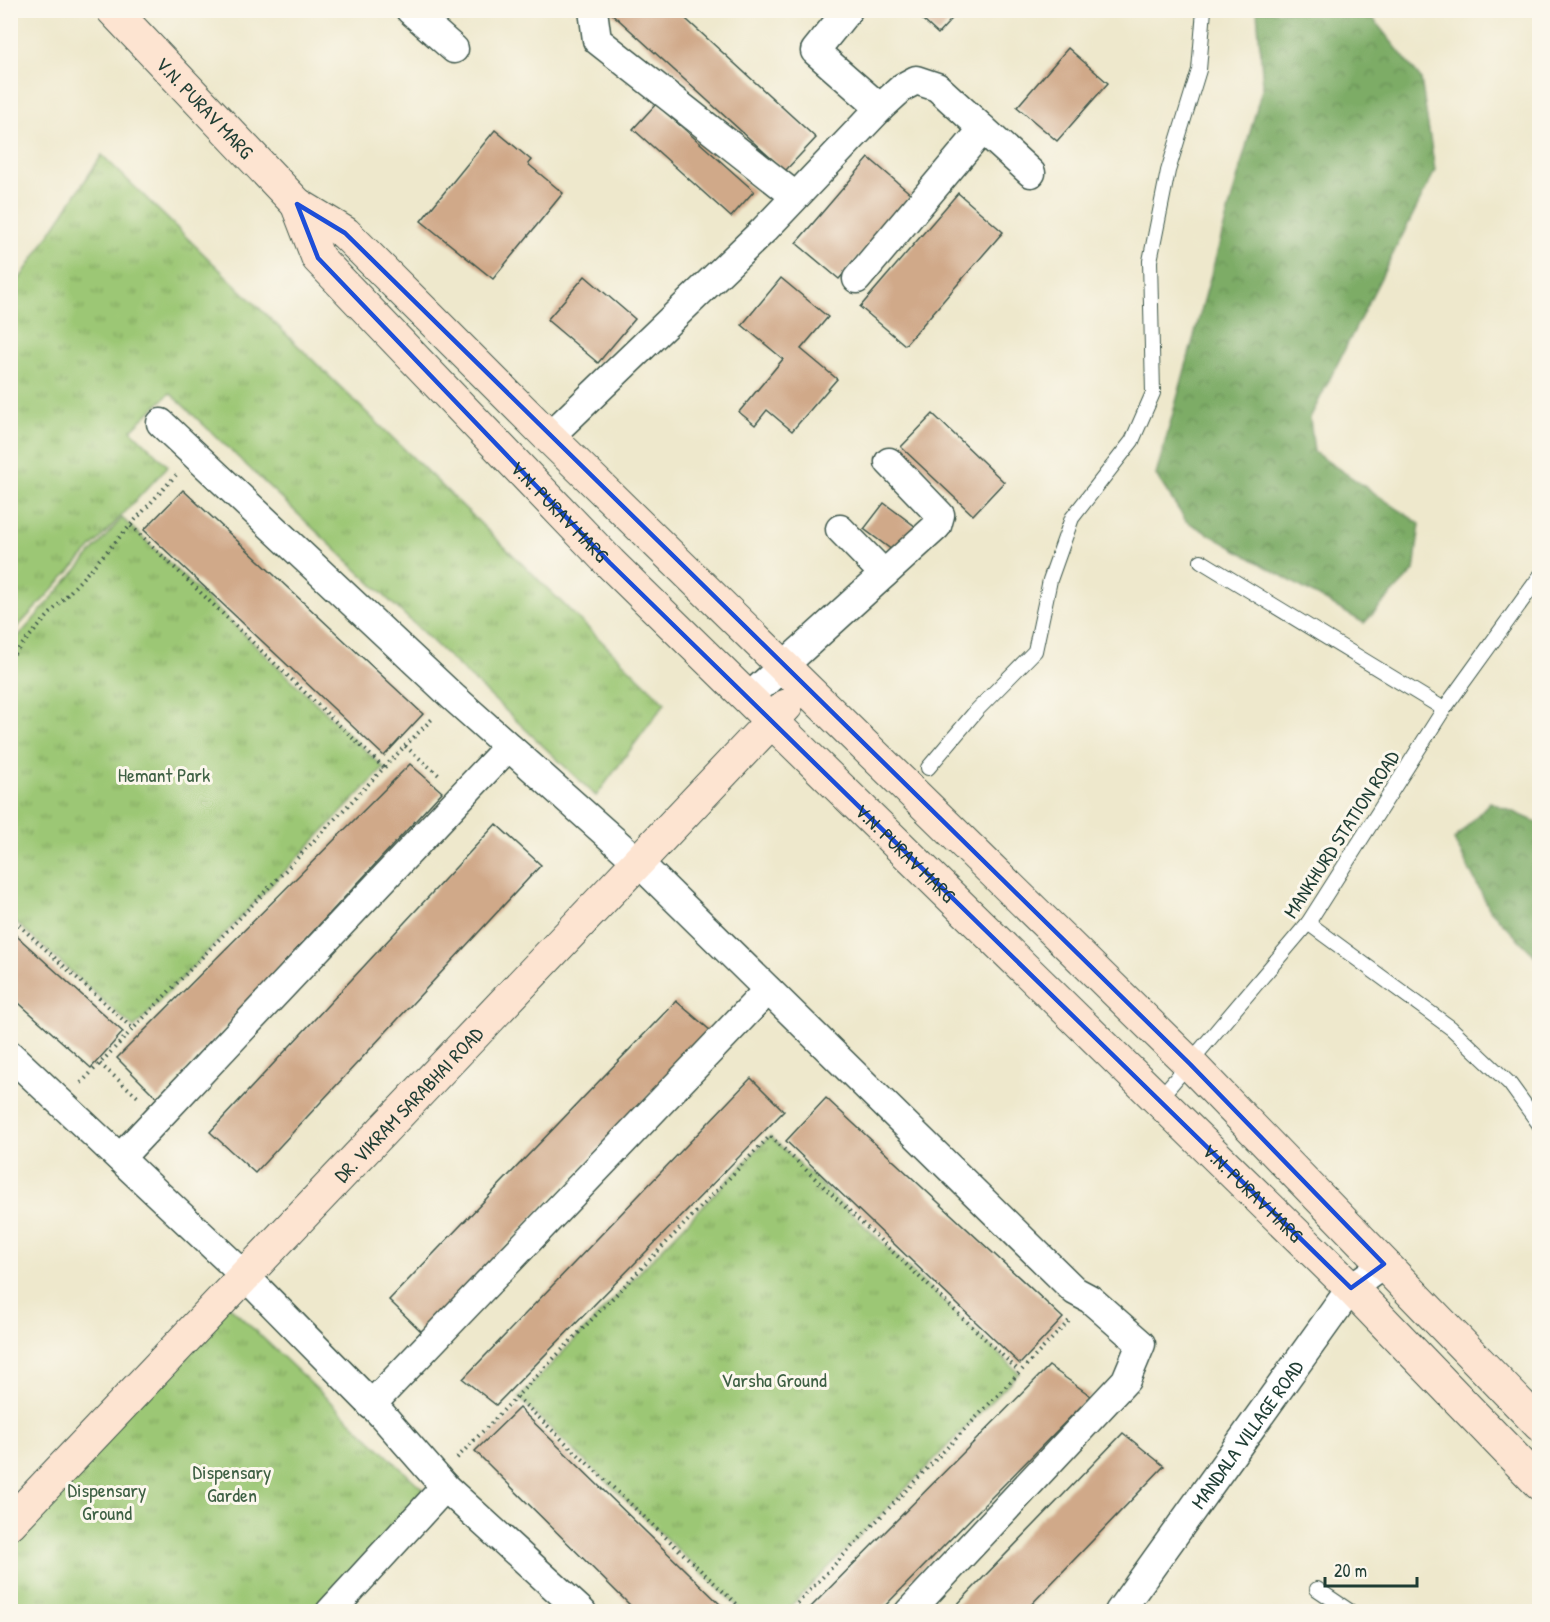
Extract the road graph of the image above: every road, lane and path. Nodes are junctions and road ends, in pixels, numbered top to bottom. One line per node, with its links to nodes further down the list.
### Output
1 (113, 10): 11 (street, V.N. PURAV MARG)
2 (410, 10): 6 (street)
3 (594, 10): 10 (street)
4 (848, 10): 7 (street)
5 (1204, 10): 33 (lane)
6 (454, 49)
7 (880, 108): 8 (street); 10 (street)
8 (983, 129): 9 (street); 14 (street)
9 (1032, 173)
10 (795, 196): 16 (street)
11 (297, 204): 12 (street, V.N. PURAV MARG); 13 (street, V.N. PURAV MARG)
12 (345, 233): 13 (street); 16 (street, V.N. PURAV MARG)
13 (318, 258): 27 (street, V.N. PURAV MARG)
14 (857, 279)
15 (161, 423): 17 (street)
16 (549, 437): 25 (street, V.N. PURAV MARG)
17 (194, 454): 19 (path); 26 (street)
18 (889, 462): 22 (street)
19 (131, 526): 24 (path); 32 (path)
20 (840, 529): 22 (street)
21 (1202, 561): 28 (lane)
22 (884, 574): 25 (street)
23 (1539, 576): 28 (lane, MANKHURD STATION ROAD)
24 (10, 658)
25 (794, 676): 27 (street); 29 (street, DR. VIKRAM SARABHAI ROAD); 42 (street, V.N. PURAV MARG)
26 (453, 697): 30 (path); 31 (street)
27 (748, 698): 29 (street, V.N. PURAV MARG)
28 (1444, 710): 37 (lane, MANKHURD STATION ROAD)
29 (771, 721): 35 (street, DR. VIKRAM SARABHAI ROAD); 43 (street, V.N. PURAV MARG)
30 (405, 746): 34 (path); 39 (path)
31 (508, 747): 34 (street); 35 (street)
32 (384, 768)
33 (928, 768)
34 (461, 795): 45 (street)
35 (638, 862): 38 (street); 49 (street, DR. VIKRAM SARABHAI ROAD)
36 (10, 917): 39 (path)
37 (1308, 923): 42 (lane, MANKHURD STATION ROAD); 46 (lane)
38 (768, 990): 51 (street); 54 (street)
39 (133, 1029): 41 (path)
40 (10, 1055): 44 (street)
41 (100, 1064): 44 (path); 45 (path)
42 (1190, 1064): 43 (lane, MANKHURD STATION ROAD); 48 (street, V.N. PURAV MARG)
43 (1158, 1100): 50 (street, V.N. PURAV MARG)
44 (62, 1103): 47 (street)
45 (159, 1116): 47 (street)
46 (1539, 1127)
47 (120, 1158): 49 (street)
48 (1384, 1264): 50 (street, MANDALA VILLAGE ROAD); 55 (street, V.N. PURAV MARG)
49 (244, 1275): 54 (street); 58 (street, DR. VIKRAM SARABHAI ROAD)
50 (1351, 1288): 57 (street, V.N. PURAV MARG); 65 (street, MANDALA VILLAGE ROAD)
51 (1090, 1299): 52 (path); 64 (street)
52 (1020, 1371): 53 (path); 63 (path)
53 (517, 1397): 56 (path); 62 (path)
54 (371, 1405): 56 (street)
55 (1539, 1425)
56 (441, 1482): 60 (street); 61 (street)
57 (1539, 1484)
58 (10, 1523)
59 (1317, 1589): 66 (lane)
60 (330, 1611)
61 (582, 1611)
62 (745, 1611)
63 (789, 1611)
64 (909, 1611)
65 (1119, 1611)
66 (1351, 1611)

